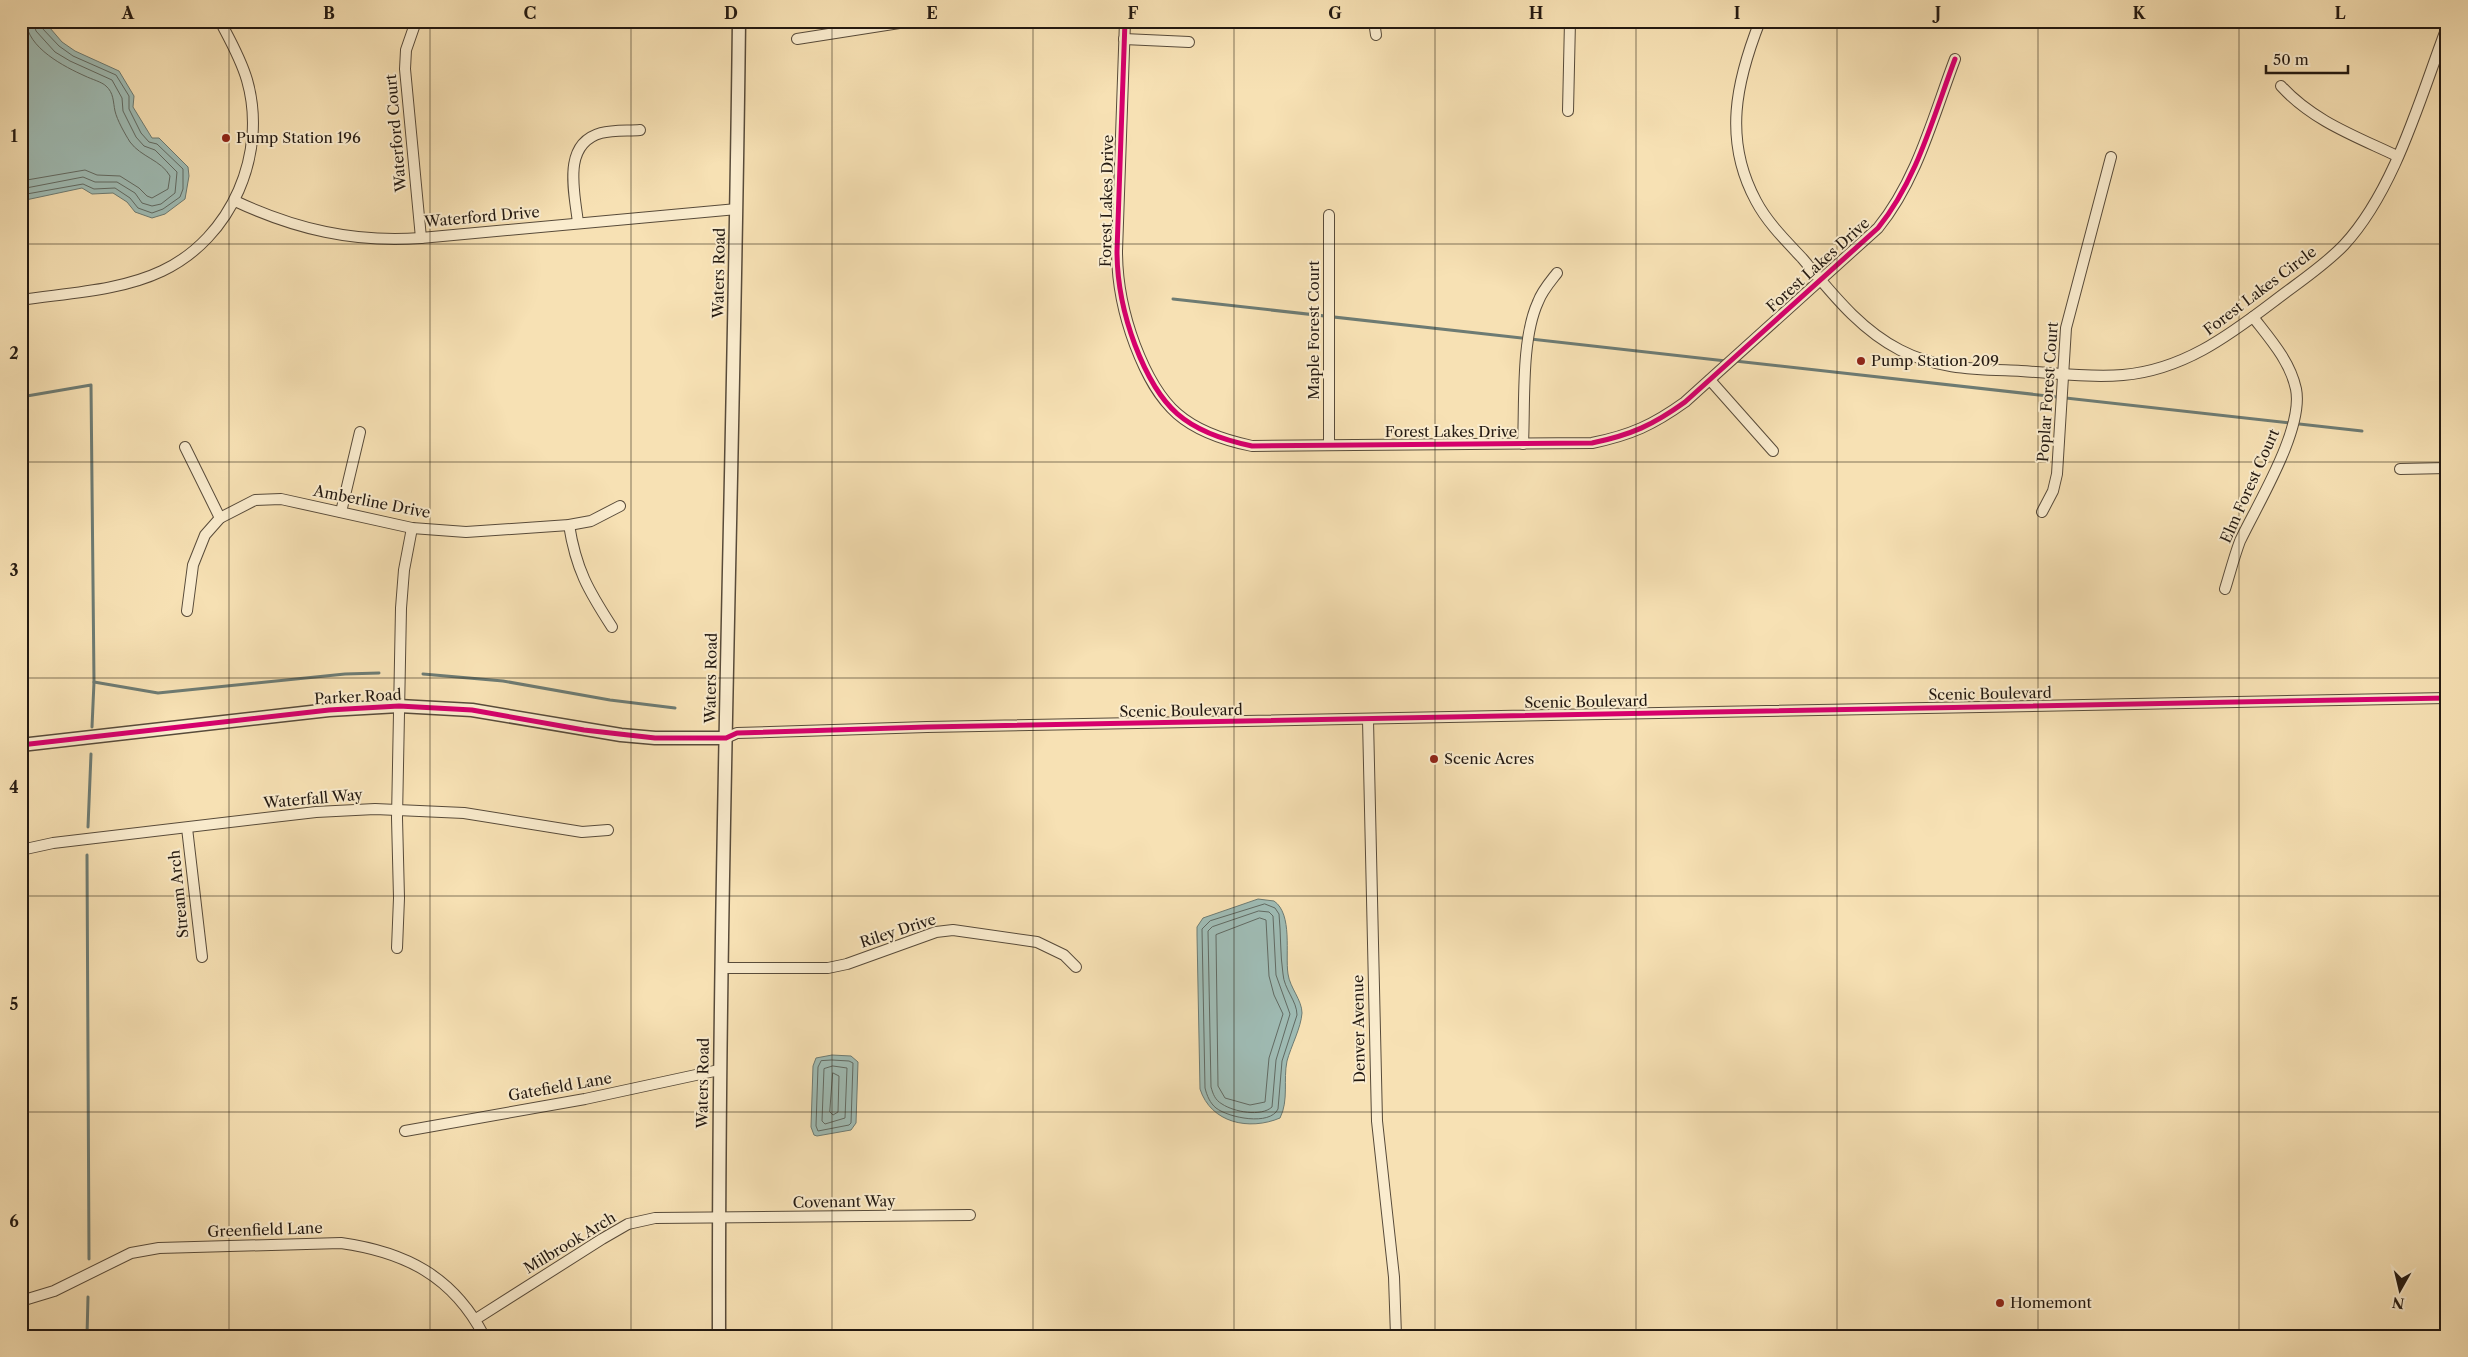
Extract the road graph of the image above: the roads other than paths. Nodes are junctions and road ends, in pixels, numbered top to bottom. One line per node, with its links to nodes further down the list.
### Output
1 (220, 21): 20 (street)
2 (739, 21): 21 (street, Waters Road)
3 (912, 21): 11 (street)
4 (1125, 21): 12 (street, Forest Lakes Drive)
5 (1374, 21): 10 (street)
6 (1570, 21): 16 (street)
7 (1760, 21): 26 (street, Forest Lakes Circle)
8 (414, 27): 24 (street, Waterford Court)
9 (2447, 27): 19 (street, Forest Lakes Circle)
10 (1376, 35)
11 (797, 39)
12 (1124, 39): 13 (street); 33 (street, Forest Lakes Drive)
13 (1189, 42)
14 (1955, 59): 26 (street, Forest Lakes Drive)
15 (2281, 86): 19 (street)
16 (1568, 111)
17 (640, 130): 23 (street)
18 (2111, 156): 29 (street, Poplar Forest Court)
19 (2397, 156): 28 (street, Forest Lakes Circle)
20 (235, 201): 24 (street, Waterford Drive); 27 (street)
21 (737, 209): 23 (street, Waterford Drive); 50 (street, Waters Road)
22 (1329, 215): 33 (street, Maple Forest Court)
23 (578, 223): 24 (street, Waterford Drive)
24 (421, 238)
25 (1557, 273): 32 (street)
26 (1820, 279): 29 (street, Forest Lakes Circle); 30 (street, Forest Lakes Drive)
27 (21, 300)
28 (2254, 317): 29 (street, Forest Lakes Circle); 44 (street, Elm Forest Court)
29 (2063, 373): 40 (street, Poplar Forest Court)
30 (1710, 380): 32 (street, Forest Lakes Drive); 35 (street)
31 (360, 432): 39 (street)
32 (1524, 444): 33 (street, Forest Lakes Drive)
33 (1329, 445)
34 (185, 448): 41 (street)
35 (1773, 452)
36 (2447, 468): 37 (street)
37 (2400, 469)
38 (620, 506): 42 (street, Amberline Drive)
39 (341, 512): 41 (street, Amberline Drive); 43 (street, Amberline Drive)
40 (2042, 512)
41 (220, 518): 45 (street, Amberline Drive)
42 (569, 524): 43 (street, Amberline Drive); 46 (street)
43 (412, 528): 48 (street)
44 (2226, 589)
45 (187, 612)
46 (612, 628)
47 (2447, 698): 49 (street, Scenic Boulevard)
48 (399, 706): 50 (street, Parker Road); 51 (street, Parker Road); 52 (street)
49 (1368, 720): 50 (street, Scenic Boulevard); 68 (street, Denver Avenue)
50 (726, 738): 59 (street, Waters Road)
51 (21, 745)
52 (397, 809): 53 (street, Waterfall Way); 54 (street, Waterfall Way); 56 (street)
53 (187, 828): 55 (street, Waterfall Way); 57 (street, Stream Arch)
54 (608, 830)
55 (21, 850)
56 (397, 948)
57 (202, 957)
58 (1076, 967): 59 (street, Riley Drive)
59 (721, 968): 60 (street, Waters Road)
60 (719, 1070): 61 (street, Gatefield Lane); 63 (street, Waters Road)
61 (405, 1131)
62 (970, 1215): 63 (street, Covenant Way)
63 (718, 1219): 65 (street, Milbrook Arch); 67 (street, Waters Road)
64 (21, 1301): 65 (street, Greenfield Lane)
65 (476, 1319): 66 (street, Greenfield Lane)
66 (484, 1336)
67 (719, 1336)
68 (1396, 1336)

